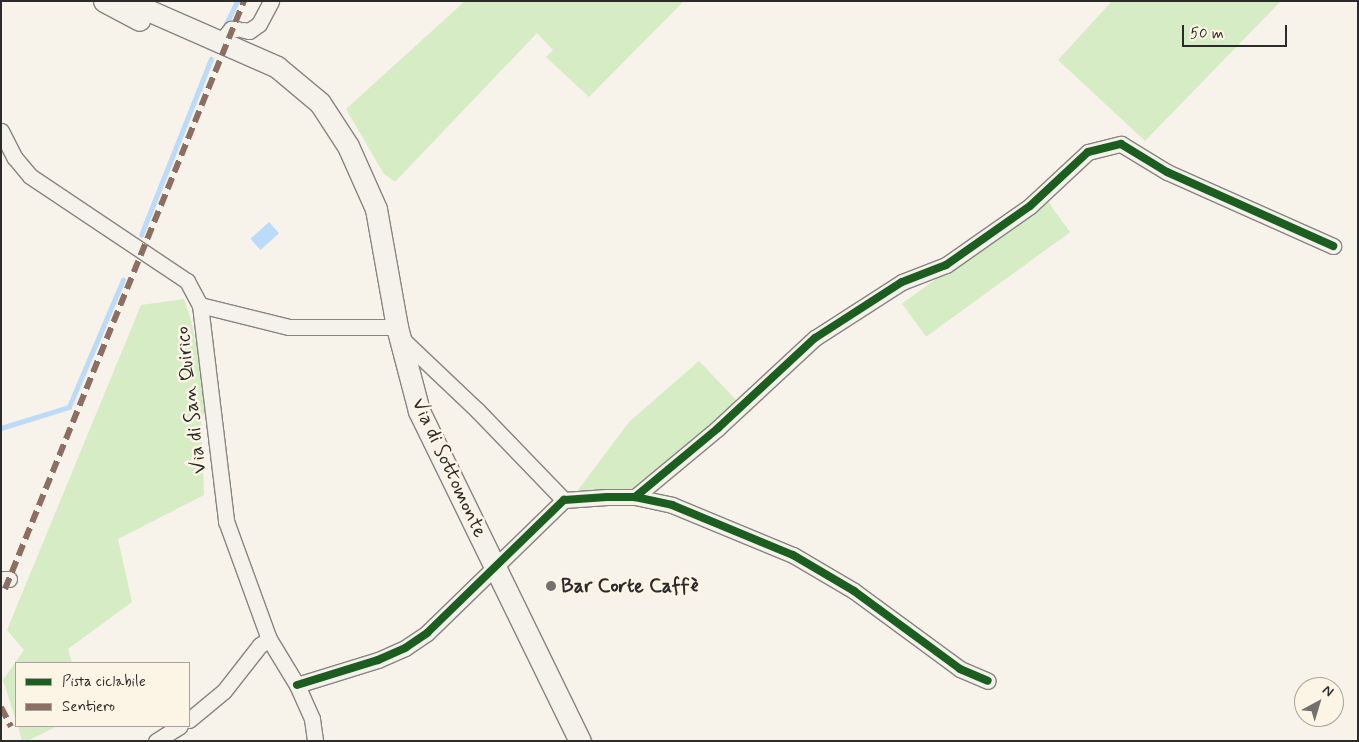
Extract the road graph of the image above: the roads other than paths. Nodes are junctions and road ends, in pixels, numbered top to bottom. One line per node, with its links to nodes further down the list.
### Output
1 (104, 1): 5 (main road, Via di Sottomonte)
2 (127, 1): 4 (main road, Via di Sottomonte)
3 (271, 1): 4 (street)
4 (234, 33): 5 (main road, Via di Sottomonte)
5 (336, 128): 9 (main road, Via di Sottomonte)
6 (1, 131): 8 (street, Via di San Quirico)
7 (1334, 246): 10 (street)
8 (200, 305): 9 (street); 13 (street, Via di San Quirico)
9 (399, 332): 11 (street); 12 (main road, Via di Sottomonte)
10 (635, 497): 11 (street); 14 (street)
11 (564, 500): 12 (street)
12 (496, 569): 15 (street); 20 (main road, Via di Sottomonte)
13 (269, 640): 15 (street, Via di San Quirico); 16 (street)
14 (988, 681)
15 (297, 685): 19 (street, Via di San Quirico)
16 (190, 719)
17 (178, 727): 18 (street)
18 (156, 741)
19 (315, 741)
20 (580, 741)

